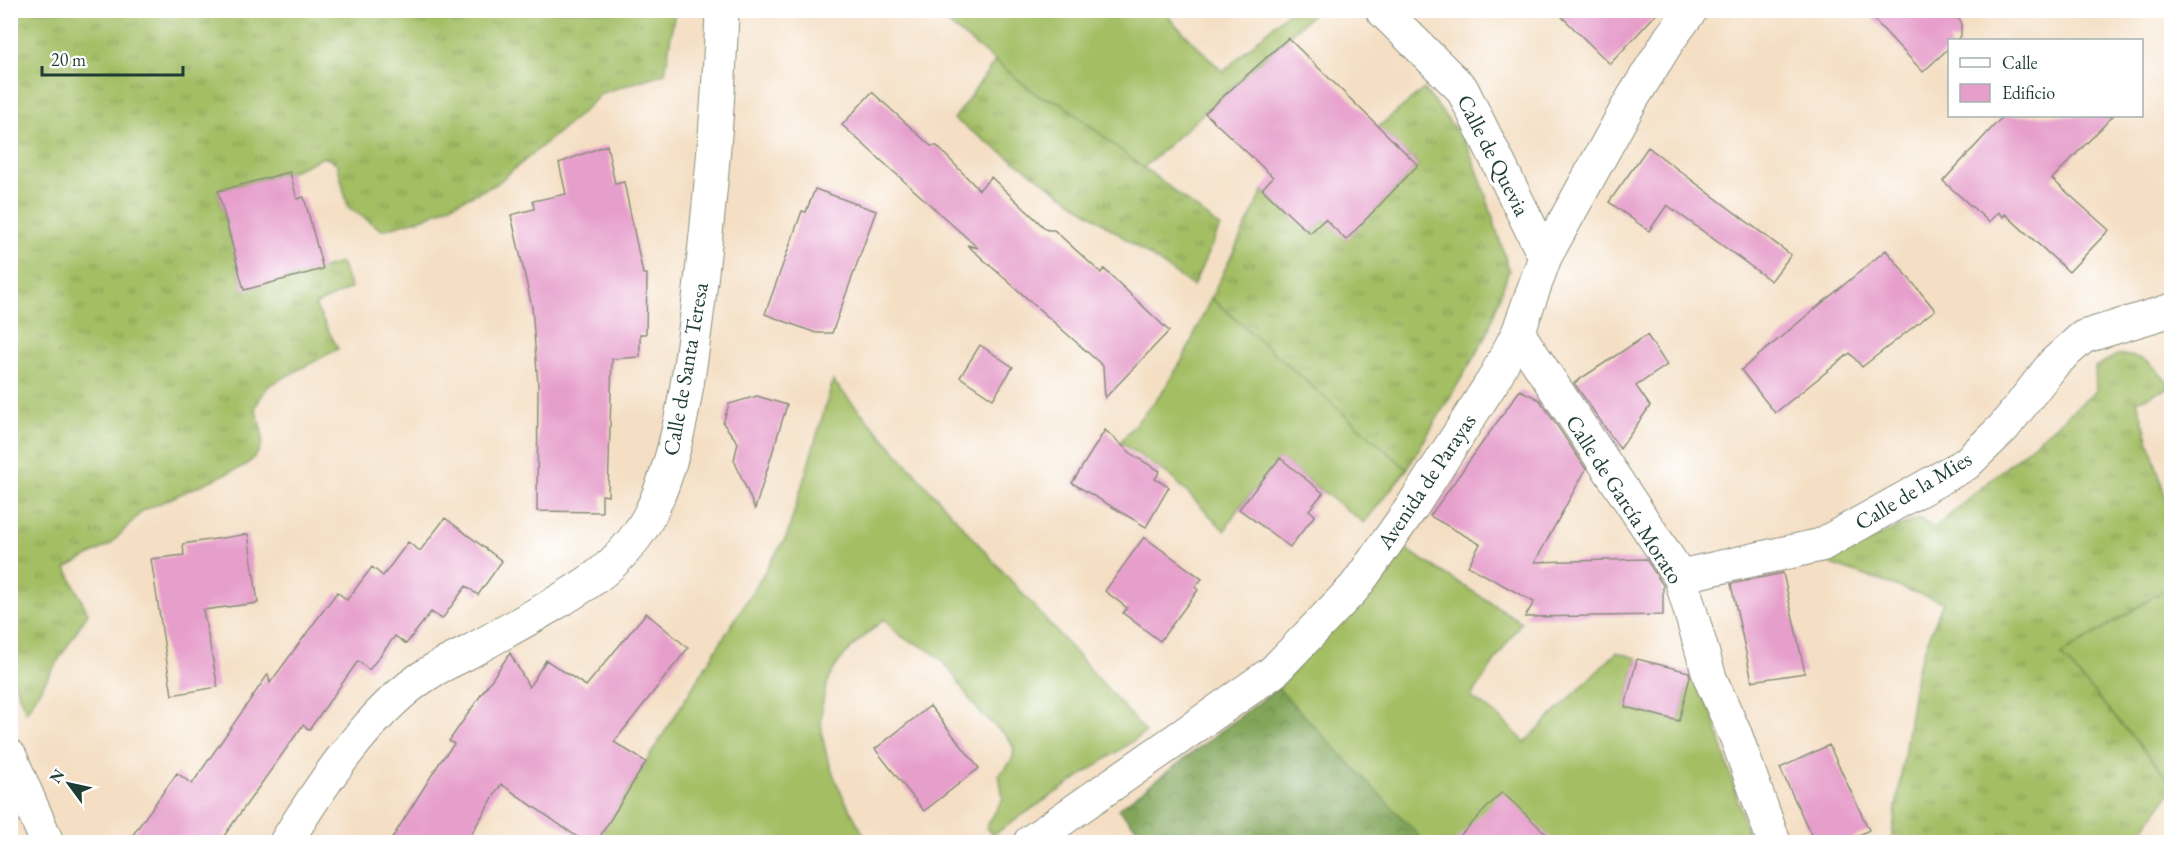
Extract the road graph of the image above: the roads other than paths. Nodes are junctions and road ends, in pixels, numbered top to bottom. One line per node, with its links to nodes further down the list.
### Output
1 (722, 10): 10 (main road, Calle de Santa Teresa)
2 (1382, 10): 4 (main road, Calle de Quevia)
3 (1691, 10): 4 (main road, Avenida de Parayas)
4 (1545, 257): 6 (main road, Avenida de Parayas)
5 (2172, 310): 7 (main road, Calle de la Mies)
6 (1518, 333): 7 (main road, Calle de García Morato); 11 (main road, Avenida de Parayas)
7 (1680, 576): 12 (main road, Calle de García Morato)
8 (10, 756): 9 (main road)
9 (47, 843)
10 (286, 843)
11 (1030, 843)
12 (1774, 843)

